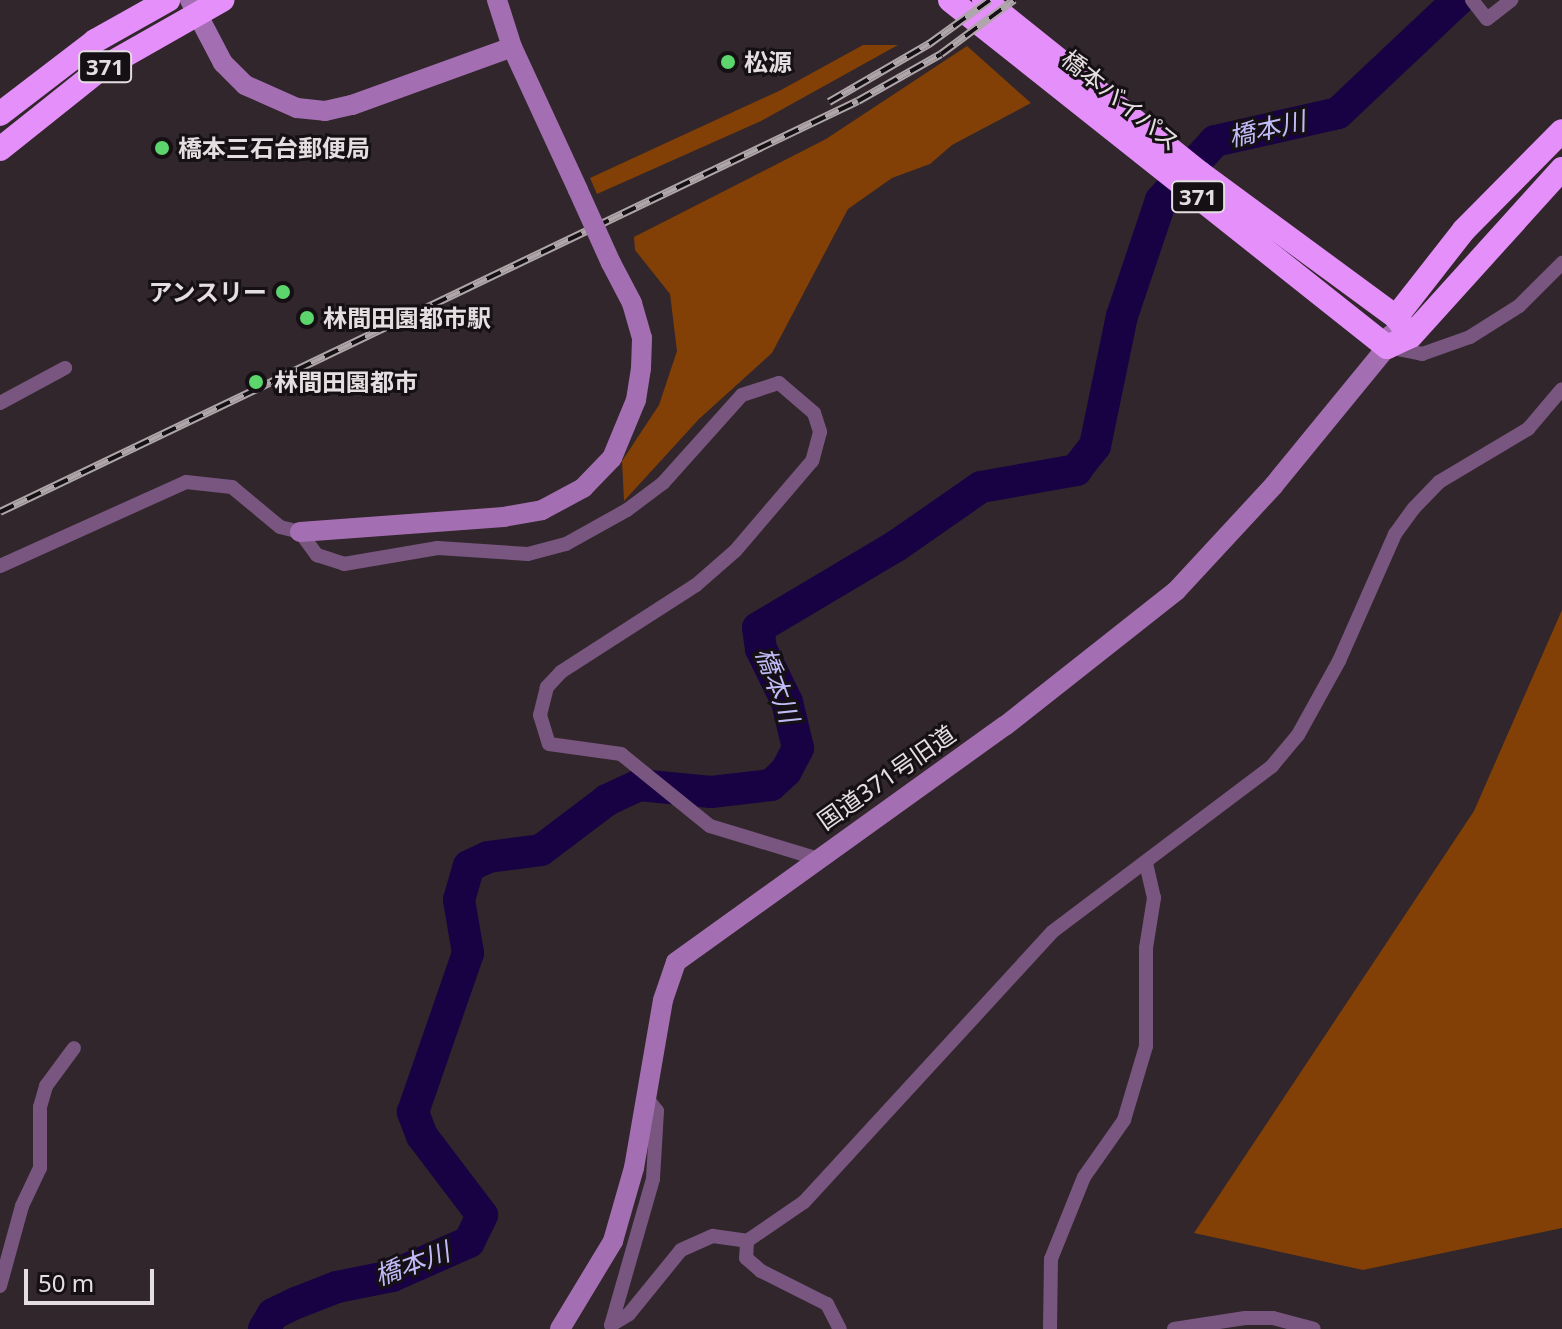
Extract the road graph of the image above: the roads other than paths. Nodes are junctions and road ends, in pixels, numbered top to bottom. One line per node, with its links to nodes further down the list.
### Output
1 (168, 0): 11 (highway, 371)
2 (222, 0): 8 (highway, 371)
3 (497, 0): 9 (street)
4 (950, 0): 10 (highway, 橋本バイパス / 371)
5 (984, 0): 10 (highway, 橋本バイパス / 371)
6 (1511, 0): 7 (street)
7 (1473, 2)
8 (193, 6): 9 (street); 13 (highway, 371)
9 (512, 47): 21 (street, bridge)
10 (1077, 87): 16 (highway, 橋本バイパス / 371); 17 (highway, 橋本バイパス / 371)
11 (0, 114)
12 (1562, 131): 16 (highway)
13 (0, 149)
14 (1562, 169): 16 (highway)
15 (1562, 263): 17 (street)
16 (1403, 326): 17 (highway)
17 (1387, 347): 23 (street, 国道371号旧道)
18 (65, 368): 20 (street)
19 (1562, 389): 24 (street)
20 (0, 403)
21 (300, 532): 22 (street); 23 (street)
22 (0, 566)
23 (815, 858): 26 (street, 国道371号旧道)
24 (1146, 863): 27 (street); 31 (street)
25 (74, 1048): 28 (street)
26 (646, 1097): 27 (street); 29 (street, 国道371号旧道)
27 (747, 1241): 30 (street)
28 (0, 1286)
29 (560, 1329)
30 (840, 1329)
31 (1050, 1329)
32 (1174, 1329): 33 (street)
33 (1314, 1329)

